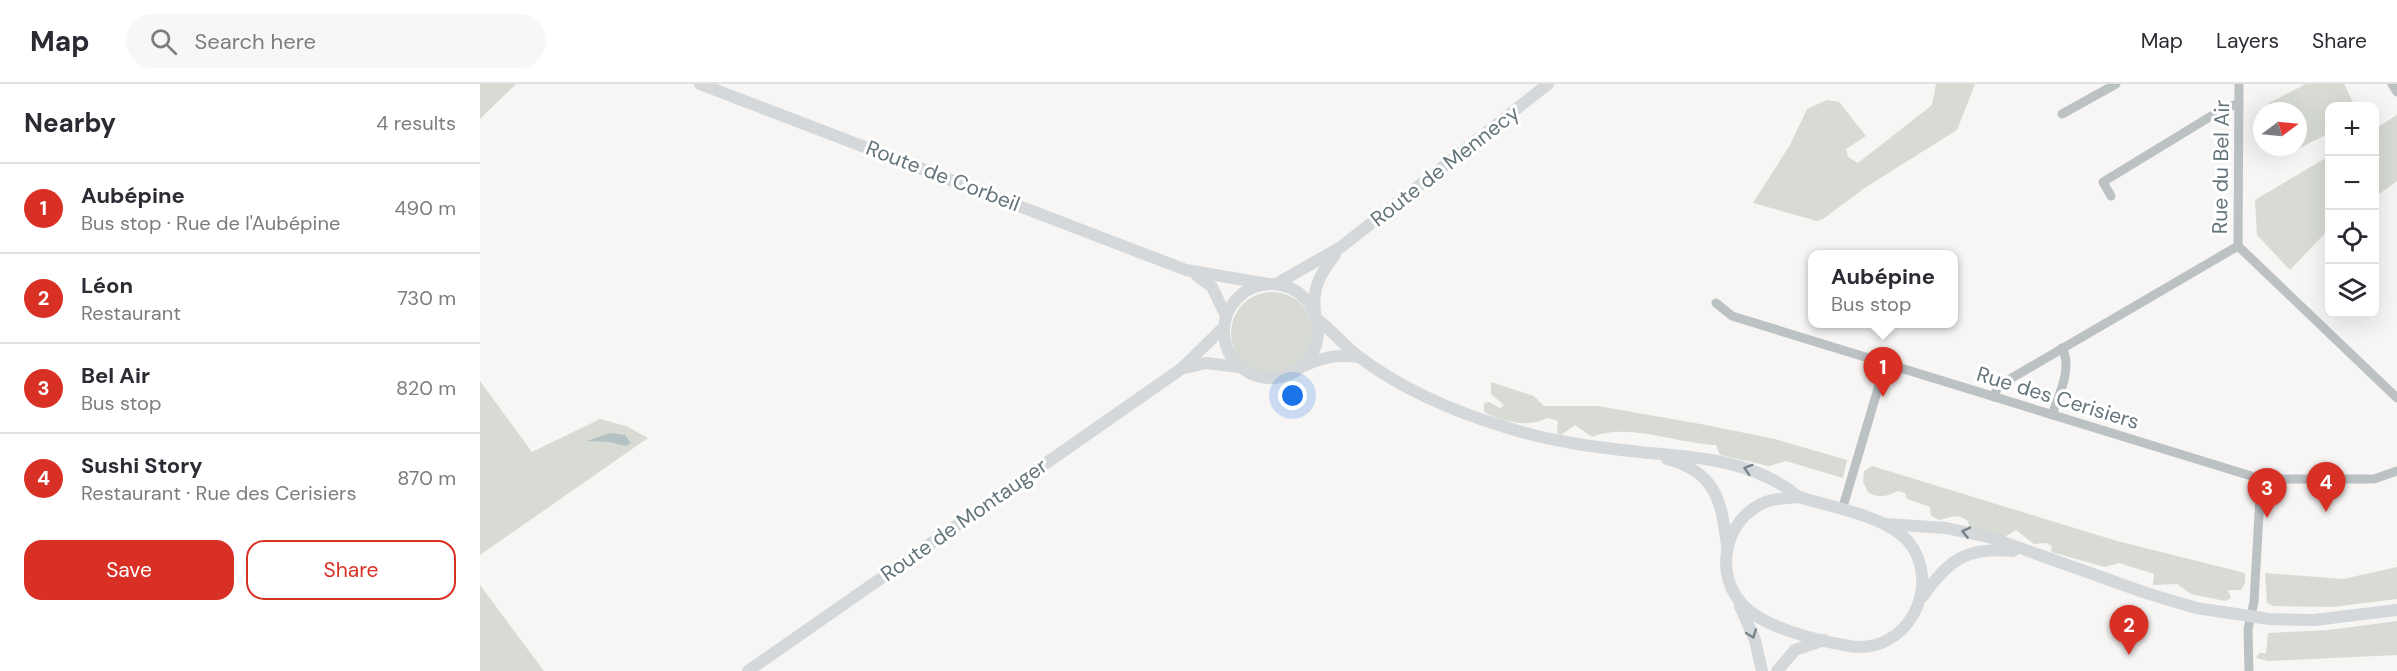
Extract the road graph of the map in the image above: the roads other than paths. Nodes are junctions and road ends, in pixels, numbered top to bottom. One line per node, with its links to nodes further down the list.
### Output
1 (700, 84): 12 (main road, Route de Corbeil)
2 (1548, 84): 11 (main road, Route de Mennecy)
3 (2116, 84): 8 (street)
4 (2239, 84): 7 (street, Rue du Bel Air)
5 (2392, 84): 6 (street)
6 (2397, 92)
7 (2240, 104): 9 (street); 10 (street, Rue du Bel Air)
8 (2062, 114)
9 (2111, 196)
10 (2238, 246): 17 (street); 24 (street, Rue du Bel Air)
11 (1341, 247): 13 (main road, Route de Mennecy); 15 (main road, Route de Mennecy)
12 (1186, 270): 13 (main road, Route de Corbeil); 16 (main road, Route de Corbeil)
13 (1272, 284): 15 (main road); 16 (main road)
14 (1716, 303): 20 (street, Rue des Cerisiers)
15 (1316, 318): 18 (main road); 19 (main road)
16 (1225, 321): 21 (main road); 22 (main road, Route de Montauger)
17 (2062, 348): 23 (street); 25 (street)
18 (1359, 357): 19 (main road); 26 (main road)
19 (1304, 365): 21 (main road)
20 (1885, 365): 23 (street, Rue des Cerisiers); 30 (street)
21 (1239, 367): 22 (main road, Route de Montauger)
22 (1181, 369): 39 (main road, Route de Montauger)
23 (1994, 397): 25 (street, Rue des Cerisiers)
24 (2397, 398)
25 (2052, 415): 28 (street, Rue des Cerisiers)
26 (1652, 453): 29 (main road, one-way to 26); 32 (main road)
27 (2397, 471): 28 (street, Rue des Cerisiers)
28 (2261, 479): 37 (street)
29 (1799, 497): 30 (main road); 32 (main road)
30 (1842, 510): 31 (main road)
31 (1885, 524): 33 (main road, one-way to 31); 35 (main road)
32 (1727, 546): 34 (main road)
33 (2021, 550): 35 (main road); 37 (main road)
34 (1737, 599): 38 (main road); 40 (main road, one-way to 40)
35 (1921, 600): 38 (main road)
36 (2397, 610): 37 (main road)
37 (2251, 617): 42 (street)
38 (1826, 640): 41 (main road)
39 (748, 671)
40 (1762, 671)
41 (1777, 671)
42 (2249, 671)

